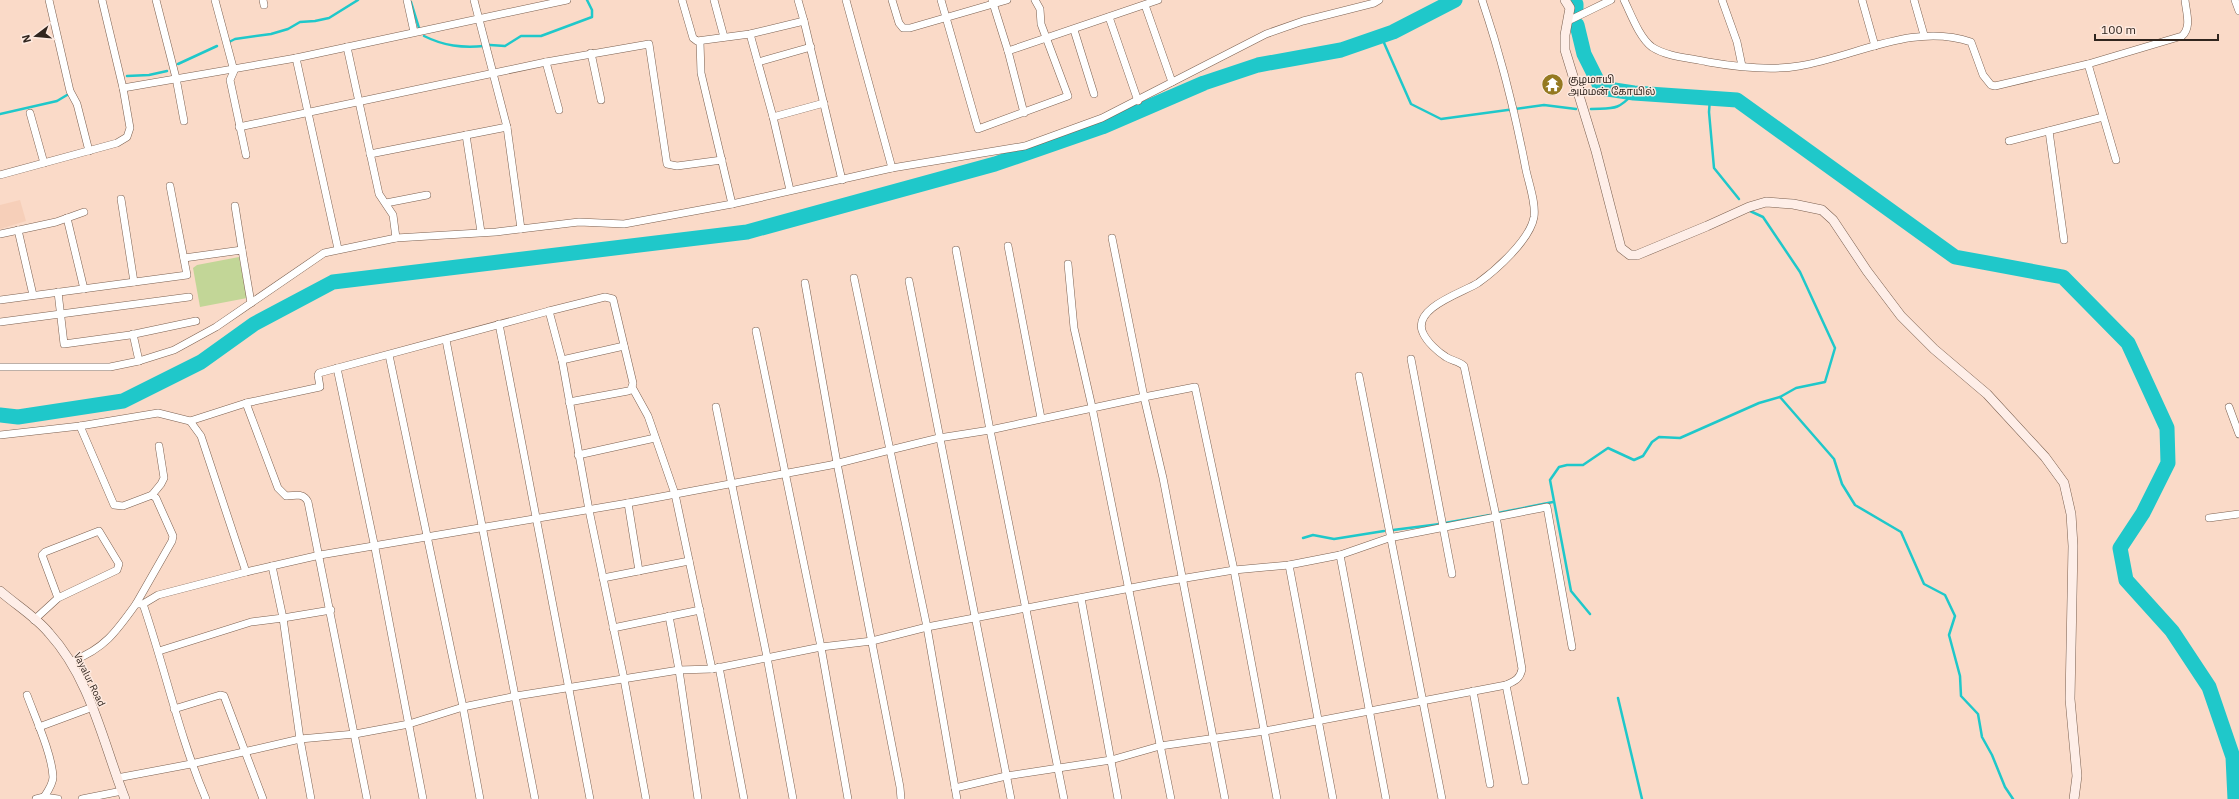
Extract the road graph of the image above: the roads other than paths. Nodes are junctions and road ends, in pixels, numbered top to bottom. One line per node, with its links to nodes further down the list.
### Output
1 (49, 0): 75 (street)
2 (102, 0): 57 (street)
3 (156, 0): 55 (street)
4 (215, 0): 53 (street)
5 (407, 0): 37 (street)
6 (474, 0): 33 (street)
7 (567, 0): 28 (street)
8 (682, 0): 42 (street)
9 (714, 0): 40 (street)
10 (798, 0): 34 (street)
11 (846, 0): 81 (street)
12 (892, 0): 31 (street)
13 (941, 0): 31 (street)
14 (1007, 0): 27 (street)
15 (1035, 0): 41 (street)
16 (1158, 0): 29 (street)
17 (1379, 0): 56 (street)
18 (1565, 0): 35 (street)
19 (1611, 0): 35 (street)
20 (1624, 0): 52 (street)
21 (1722, 0): 52 (street)
22 (1862, 0): 43 (street)
23 (1914, 0): 39 (street)
24 (2185, 0): 51 (street)
25 (2235, 0): 30 (street)
26 (1482, 1): 158 (street)
27 (992, 2): 31 (street); 46 (street)
28 (528, 3): 33 (street)
29 (1145, 5): 32 (street); 56 (street)
30 (2239, 11)
31 (946, 17): 66 (street)
32 (1109, 17): 36 (street); 60 (street)
33 (479, 18): 37 (street); 54 (street)
34 (804, 20): 38 (street); 45 (street)
35 (1570, 20): 256 (street)
36 (1074, 30): 41 (street); 58 (street)
37 (414, 32): 44 (street)
38 (750, 34): 40 (street); 50 (street)
39 (1924, 35): 43 (street); 51 (street)
40 (724, 37): 42 (street)
41 (1047, 39): 46 (street); 66 (street)
42 (700, 42): 78 (street)
43 (1875, 46): 52 (street)
44 (347, 47): 48 (street); 61 (street)
45 (811, 47): 50 (street); 62 (street)
46 (1008, 51): 66 (street)
47 (591, 53): 49 (street); 59 (street); 78 (street)
48 (296, 58): 53 (street); 64 (street)
49 (546, 62): 54 (street); 63 (street)
50 (758, 62): 67 (street)
51 (2088, 64): 68 (street)
52 (1742, 66)
53 (234, 70): 55 (street); 71 (street)
54 (494, 74): 61 (street); 70 (street)
55 (176, 78): 57 (street); 69 (street)
56 (1172, 82): 60 (street)
57 (123, 88): 75 (street)
58 (1094, 94)
59 (601, 100)
60 (1138, 101): 81 (street)
61 (359, 103): 64 (street); 76 (street)
62 (824, 103): 67 (street); 83 (street)
63 (559, 110)
64 (308, 112): 71 (street); 101 (street)
65 (30, 113): 80 (street)
66 (1024, 113)
67 (773, 117): 85 (street)
68 (2103, 117): 72 (street); 79 (street)
69 (184, 121)
70 (507, 126): 73 (street); 93 (street)
71 (240, 128): 77 (street)
72 (2049, 131): 74 (street); 99 (street)
73 (466, 135): 76 (street); 95 (street)
74 (2009, 142)
75 (89, 151): 80 (street)
76 (370, 154): 88 (street)
77 (246, 155)
78 (722, 160): 89 (street)
79 (2116, 160)
80 (44, 163): 82 (street)
81 (892, 168): 83 (street)
82 (0, 175)
83 (842, 180): 85 (street)
84 (170, 186): 104 (street)
85 (790, 190): 89 (street)
86 (427, 195): 88 (street)
87 (121, 199): 108 (street)
88 (386, 203): 97 (street)
89 (732, 204): 93 (street)
90 (235, 206): 102 (street)
91 (84, 212): 92 (street)
92 (67, 218): 94 (street); 110 (street)
93 (521, 229): 95 (street)
94 (18, 230): 96 (street); 112 (street)
95 (481, 232): 97 (street)
96 (0, 234)
97 (396, 238): 101 (street)
98 (1112, 238): 133 (street)
99 (2064, 240)
100 (1008, 246): 139 (street)
101 (338, 249): 115 (street)
102 (242, 250): 104 (street); 115 (street)
103 (956, 250): 142 (street)
104 (184, 258): 108 (street)
105 (1068, 264): 138 (street)
106 (854, 278): 148 (street)
107 (909, 281): 146 (street)
108 (134, 282): 110 (street)
109 (805, 283): 150 (street)
110 (84, 289): 111 (street)
111 (58, 292): 112 (street); 117 (street)
112 (33, 295): 114 (street)
113 (189, 297): 117 (street)
114 (0, 300)
115 (251, 303): 128 (street)
116 (549, 310): 120 (street); 124 (street); 127 (street)
117 (60, 313): 119 (street); 122 (street)
118 (196, 321): 122 (street)
119 (0, 322)
120 (499, 324): 123 (street); 160 (street)
121 (756, 331): 151 (street)
122 (133, 334): 128 (street)
123 (446, 340): 125 (street); 161 (street)
124 (624, 346): 127 (street); 132 (street)
125 (389, 355): 130 (street); 163 (street)
126 (1410, 359): 162 (street)
127 (562, 360): 134 (street)
128 (138, 361): 129 (street)
129 (0, 367)
130 (337, 368): 135 (street); 165 (street)
131 (1359, 376): 164 (street)
132 (632, 387): 134 (street); 145 (street)
133 (1144, 397): 138 (street); 171 (street); 176 (street)
134 (569, 402): 149 (street)
135 (246, 403): 140 (street); 166 (street)
136 (716, 407): 152 (street)
137 (2229, 407): 143 (street)
138 (1092, 408): 139 (street); 177 (street)
139 (1041, 418): 142 (street)
140 (190, 421): 141 (street); 173 (street)
141 (80, 426): 144 (street); 153 (street)
142 (990, 430): 146 (street); 182 (street)
143 (2239, 434)
144 (0, 435)
145 (655, 438): 149 (street); 154 (street)
146 (939, 438): 148 (street); 186 (street)
147 (159, 446): 153 (street)
148 (890, 450): 150 (street); 189 (street)
149 (578, 455): 156 (street)
150 (837, 463): 151 (street); 191 (street)
151 (785, 473): 152 (street); 192 (street)
152 (732, 483): 154 (street); 195 (street)
153 (152, 494): 181 (street)
154 (675, 494): 155 (street); 168 (street)
155 (628, 503): 156 (street); 172 (street)
156 (589, 510): 160 (street); 175 (street)
157 (2239, 514): 159 (street)
158 (1496, 516): 162 (street); 193 (street); 200 (street)
159 (2210, 518)
160 (536, 519): 161 (street); 201 (street)
161 (483, 528): 163 (street); 204 (street)
162 (1442, 528): 164 (street); 174 (street)
163 (427, 538): 165 (street); 207 (street)
164 (1389, 538): 167 (street); 205 (street)
165 (375, 548): 166 (street); 211 (street)
166 (320, 555): 170 (street); 183 (street)
167 (1340, 555): 169 (street); 209 (street)
168 (689, 561): 172 (street); 184 (street)
169 (1288, 565): 171 (street); 210 (street)
170 (272, 566): 173 (street); 187 (street)
171 (1234, 570): 176 (street); 213 (street)
172 (639, 571): 175 (street)
173 (246, 572): 181 (street)
174 (1452, 574)
175 (603, 578): 190 (street)
176 (1183, 580): 177 (street); 215 (street)
177 (1130, 589): 180 (street); 217 (street)
178 (0, 591): 188 (street, Vayalur Road)
179 (58, 598): 179 (street); 188 (street)
180 (1082, 598): 182 (street); 219 (street)
181 (139, 604): 194 (street); 196 (street)
182 (1027, 608): 186 (street); 221 (street)
183 (331, 610): 187 (street); 214 (street)
184 (700, 610): 185 (street); 197 (street)
185 (668, 616): 190 (street); 198 (street)
186 (976, 617): 189 (street); 222 (street)
187 (284, 618): 194 (street); 216 (street)
188 (34, 620): 196 (street, Vayalur Road)
189 (927, 627): 191 (street); 226 (street)
190 (613, 628): 199 (street)
191 (872, 641): 192 (street); 245 (street)
192 (821, 647): 195 (street); 244 (street)
193 (1572, 647)
194 (159, 650): 208 (street)
195 (767, 657): 197 (street); 243 (street)
196 (72, 661): 206 (street, Vayalur Road)
197 (715, 668): 198 (street); 242 (street)
198 (679, 670): 199 (street); 241 (street)
199 (624, 679): 201 (street); 240 (street)
200 (1506, 684): 202 (street); 224 (street)
201 (570, 689): 204 (street); 239 (street)
202 (1473, 690): 205 (street); 225 (street)
203 (27, 695): 212 (street)
204 (516, 696): 207 (street); 238 (street)
205 (1423, 700): 209 (street); 255 (street)
206 (93, 707): 212 (street); 223 (street, Vayalur Road)
207 (463, 707): 211 (street); 237 (street)
208 (174, 709): 218 (street); 220 (street)
209 (1369, 711): 210 (street); 254 (street)
210 (1319, 721): 213 (street); 253 (street)
211 (409, 724): 214 (street); 236 (street)
212 (39, 727): 228 (street)
213 (1265, 731): 215 (street); 252 (street)
214 (355, 734): 216 (street); 235 (street)
215 (1212, 738): 217 (street); 251 (street)
216 (300, 739): 218 (street); 234 (street)
217 (1160, 746): 219 (street); 250 (street)
218 (244, 751): 220 (street); 233 (street)
219 (1111, 760): 221 (street); 249 (street)
220 (191, 764): 223 (street); 232 (street)
221 (1058, 767): 222 (street); 248 (street)
222 (1006, 776): 226 (street); 247 (street)
223 (117, 778): 227 (street, Vayalur Road)
224 (1526, 781)
225 (1490, 784)
226 (955, 788): 246 (street)
227 (124, 795): 231 (street)
228 (44, 797): 229 (street); 230 (street)
229 (36, 799)
230 (56, 799)
231 (82, 799)
232 (206, 799)
233 (263, 799)
234 (311, 799)
235 (367, 799)
236 (423, 799)
237 (480, 799)
238 (535, 799)
239 (590, 799)
240 (646, 799)
241 (698, 799)
242 (744, 799)
243 (793, 799)
244 (848, 799)
245 (901, 799)
246 (957, 799)
247 (1011, 799)
248 (1064, 799)
249 (1118, 799)
250 (1171, 799)
251 (1224, 799)
252 (1277, 799)
253 (1333, 799)
254 (1386, 799)
255 (1442, 799)
256 (2074, 799)

